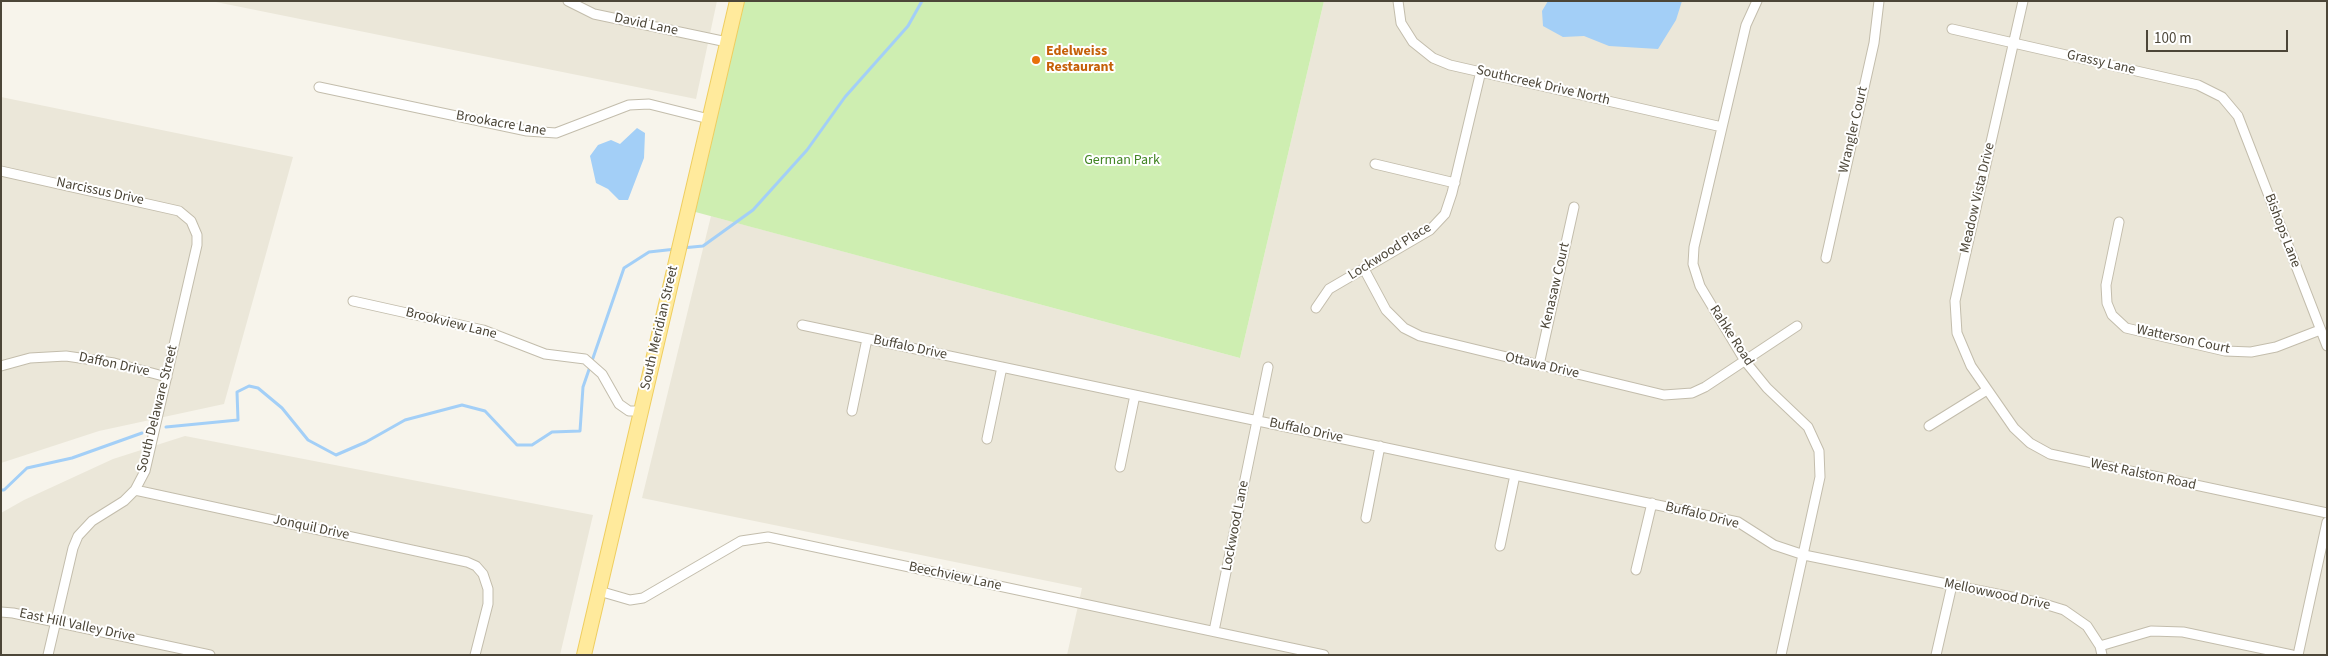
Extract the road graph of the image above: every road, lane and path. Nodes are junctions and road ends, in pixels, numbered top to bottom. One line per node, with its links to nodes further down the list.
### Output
1 (568, 1): 8 (street, David Lane)
2 (737, 1): 8 (main road, South Meridian Street)
3 (1398, 1): 10 (street, Southcreek Drive North)
4 (1757, 1): 14 (street, Rahke Road)
5 (1879, 1): 21 (street, Wrangler Court)
6 (2022, 1): 9 (street, Meadow Vista Drive)
7 (1952, 29): 9 (street, Grassy Lane)
8 (727, 42): 13 (main road, South Meridian Street)
9 (2013, 43): 12 (street, Grassy Lane); 36 (street, Meadow Vista Drive)
10 (1481, 72): 14 (street, Southcreek Drive North); 17 (street, Lockwood Place)
11 (318, 88): 13 (street, Brookacre Lane)
12 (2238, 116): 27 (street, Bishops Lane)
13 (709, 119): 39 (main road, South Meridian Street)
14 (1722, 127): 30 (street, Rahke Road)
15 (1374, 164): 17 (street)
16 (1, 171): 20 (street, Narcissus Drive)
17 (1455, 183): 22 (street, Lockwood Place)
18 (1574, 207): 31 (street, Kenasaw Court)
19 (2119, 222): 27 (street, Watterson Court)
20 (193, 224): 35 (street, South Delaware Street)
21 (1826, 258)
22 (1364, 269): 24 (street, Lockwood Place); 31 (street, Ottawa Drive)
23 (353, 300): 39 (street, Brookview Lane)
24 (1316, 308)
25 (802, 325): 28 (street, Buffalo Drive)
26 (1797, 326): 30 (street, Ottawa Drive)
27 (2320, 330): 29 (street, Bishops Lane)
28 (867, 339): 34 (street, Buffalo Drive); 38 (street)
29 (2327, 346)
30 (1745, 361): 31 (street, Ottawa Drive); 52 (street, Rahke Road)
31 (1539, 365)
32 (1, 366): 35 (street, Daffon Drive)
33 (1268, 367): 40 (street, Lockwood Lane)
34 (1002, 368): 37 (street, Buffalo Drive); 42 (street)
35 (167, 377): 46 (street, South Delaware Street)
36 (1987, 390): 41 (street); 48 (street, West Ralston Road)
37 (1135, 395): 40 (street, Buffalo Drive); 44 (street)
38 (852, 410)
39 (641, 411): 55 (main road, South Meridian Street)
40 (1257, 421): 43 (street, Buffalo Drive); 58 (street, Lockwood Lane)
41 (1929, 426)
42 (988, 439)
43 (1380, 446): 45 (street, Buffalo Drive); 49 (street)
44 (1120, 467)
45 (1515, 475): 47 (street, Buffalo Drive); 51 (street)
46 (135, 490): 57 (street, South Delaware Street); 63 (street, Jonquil Drive)
47 (1652, 503): 52 (street, Buffalo Drive); 53 (street)
48 (2327, 512)
49 (1366, 518)
50 (2327, 522): 69 (street)
51 (1500, 546)
52 (1804, 555): 54 (street, Mellowwood Drive); 66 (street, Rahke Road)
53 (1636, 570)
54 (1952, 585): 59 (street, Mellowwood Drive); 67 (street)
55 (599, 591): 58 (street, Beechview Lane); 64 (main road, South Meridian Street)
56 (1, 612): 57 (street, East Hill Valley Drive)
57 (55, 622): 60 (street, East Hill Valley Drive); 61 (street, South Delaware Street)
58 (1214, 631): 65 (street, Beechview Lane)
59 (2101, 650): 68 (street, Mellowwood Drive)
60 (195, 653): 62 (street, East Hill Valley Drive)
61 (48, 655)
62 (210, 655)
63 (475, 655)
64 (584, 655)
65 (1324, 655)
66 (1781, 655)
67 (1936, 655)
68 (2292, 655)
69 (2298, 655)

